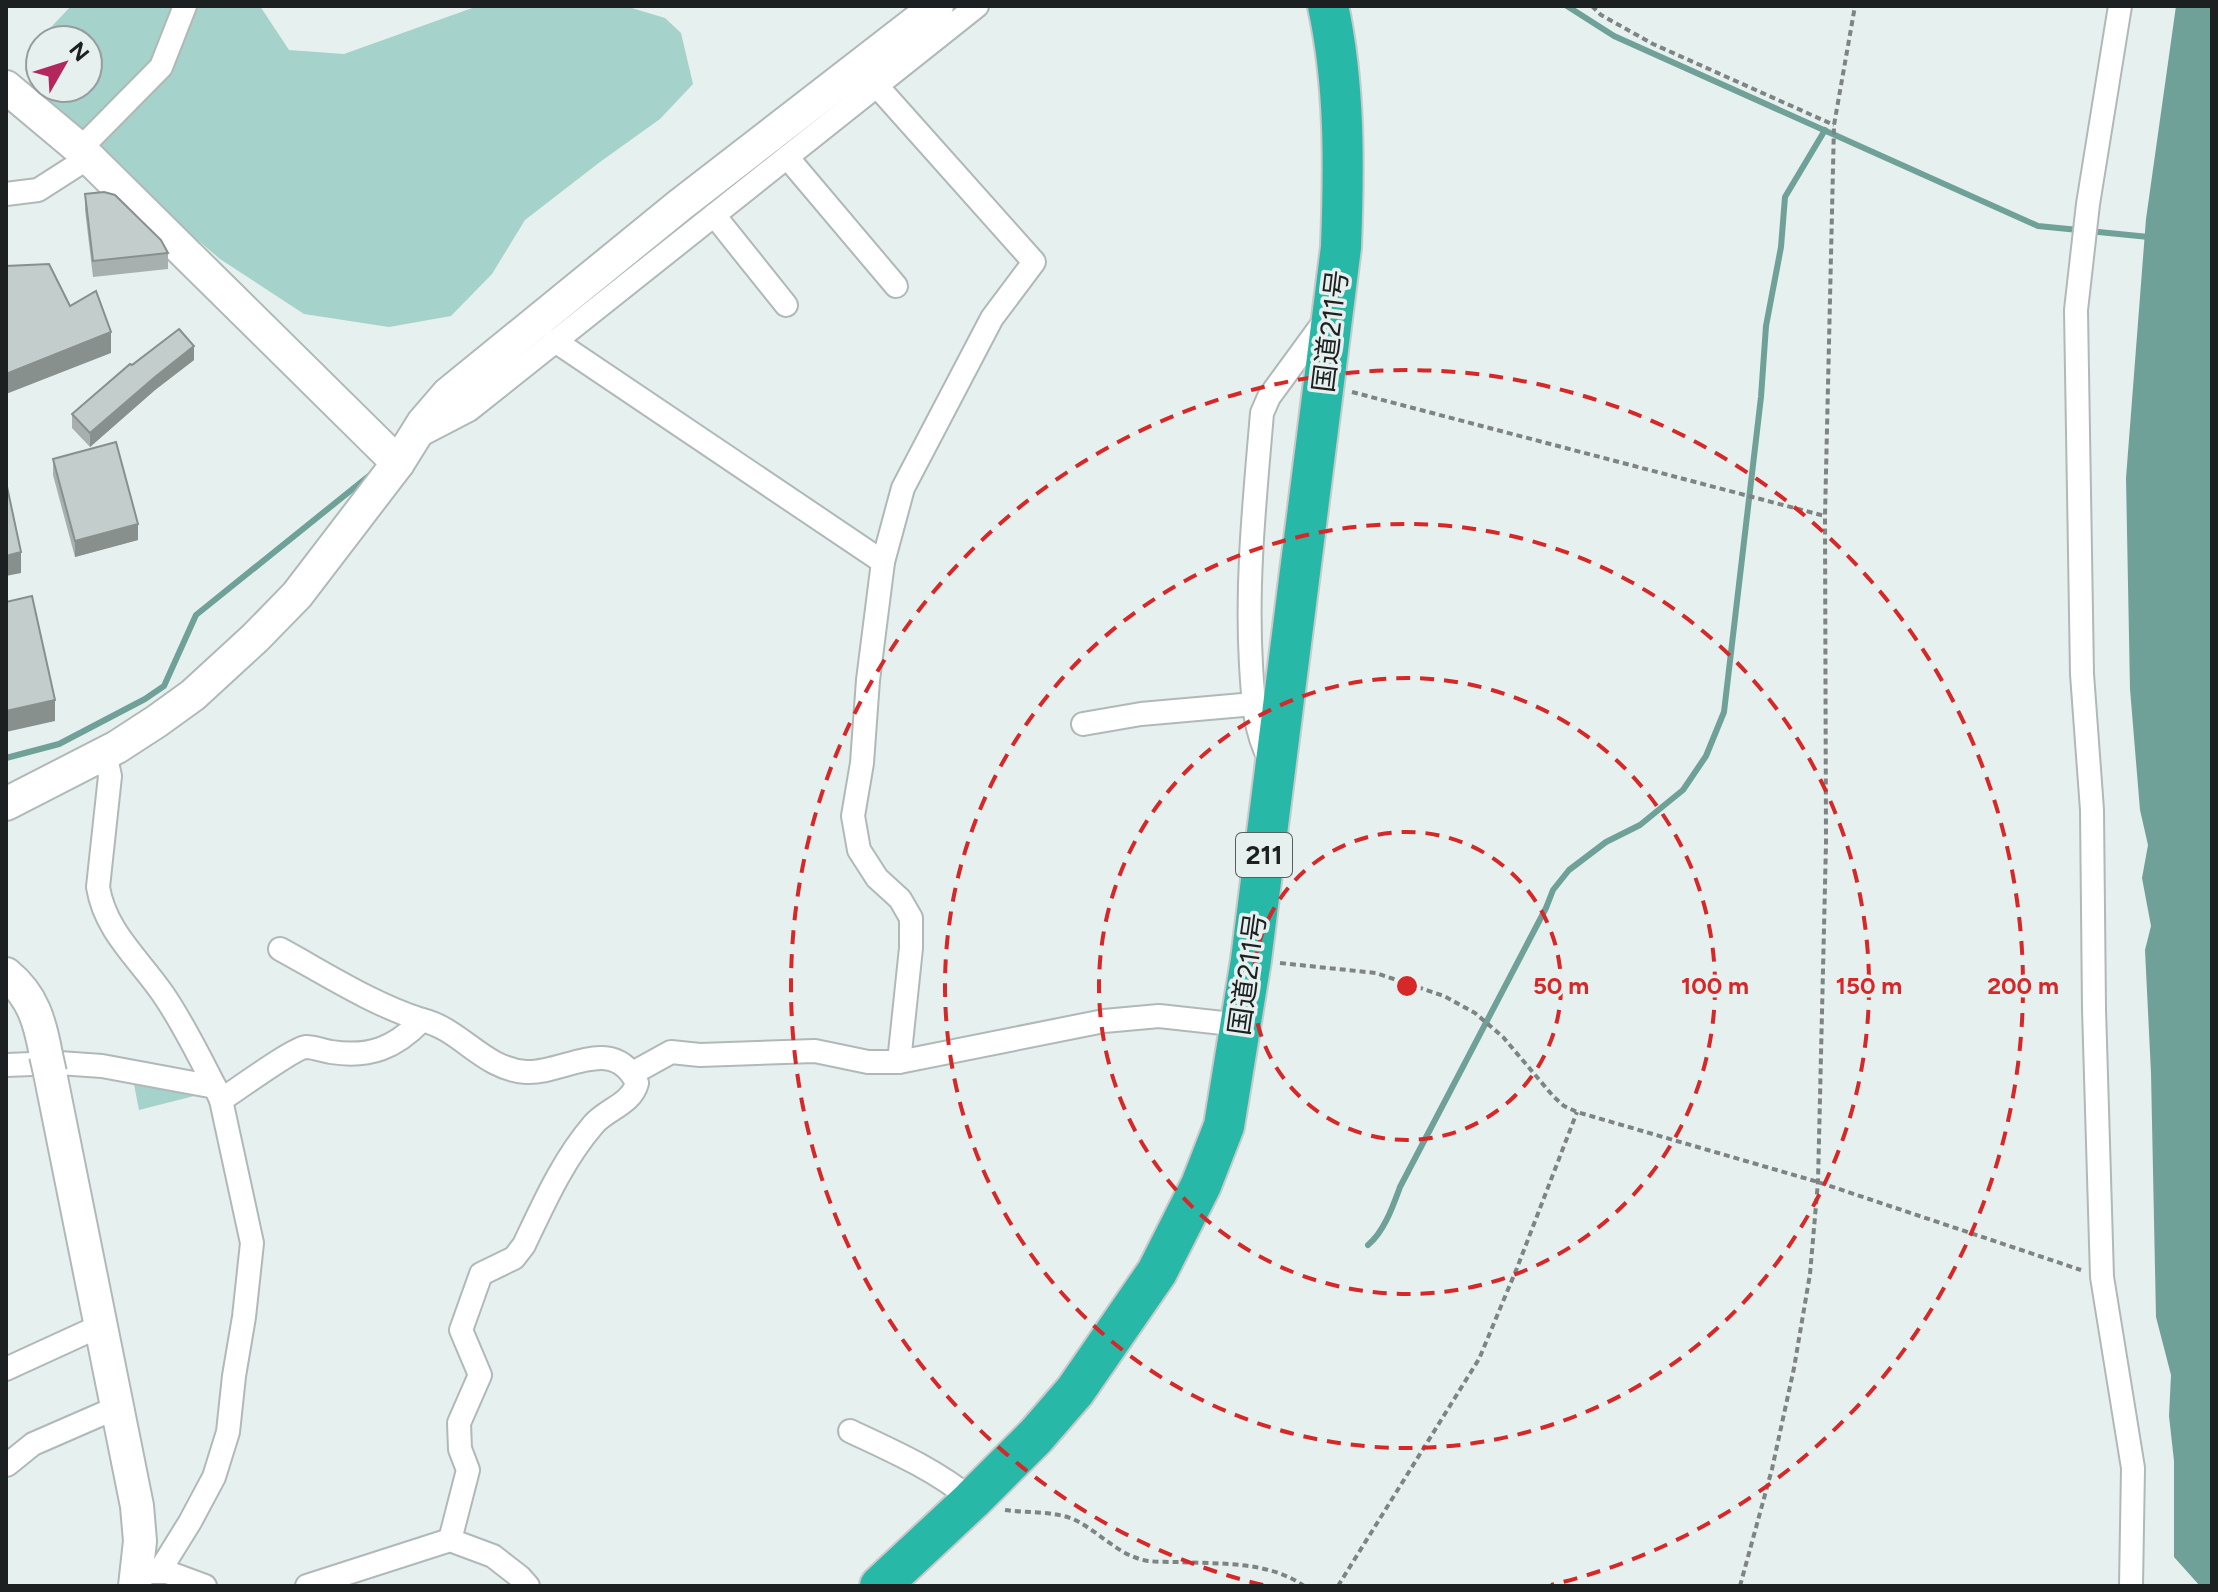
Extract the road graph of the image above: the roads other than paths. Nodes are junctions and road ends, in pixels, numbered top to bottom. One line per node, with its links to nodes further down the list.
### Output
1 (185, 6): 8 (street)
2 (937, 6): 16 (street)
3 (977, 6): 6 (street)
4 (1328, 6): 14 (highway, 国道211号 / 211)
5 (2120, 6): 43 (street)
6 (877, 86): 9 (street); 17 (street)
7 (6, 87): 8 (street)
8 (84, 154): 10 (street); 16 (street)
9 (787, 157): 11 (street); 12 (street)
10 (6, 194)
11 (714, 215): 13 (street); 15 (street)
12 (896, 286)
13 (786, 305)
14 (1332, 311): 18 (street); 21 (highway, 国道211号 / 211)
15 (555, 341): 16 (street); 17 (street)
16 (406, 451): 20 (street)
17 (883, 562): 27 (street)
18 (1254, 704): 19 (street); 21 (street)
19 (1083, 724)
20 (105, 753): 22 (street); 30 (street)
21 (1274, 768): 26 (highway, 国道211号 / 211)
22 (6, 804)
23 (280, 949): 25 (street)
24 (6, 974): 31 (street)
25 (422, 1020): 29 (street); 30 (street)
26 (1241, 1025): 27 (street); 36 (highway, 国道211号 / 211)
27 (899, 1062): 29 (street)
28 (6, 1065): 30 (street)
29 (633, 1073): 37 (street)
30 (218, 1094): 38 (street)
31 (102, 1325): 32 (street); 33 (street)
32 (6, 1369)
33 (118, 1407): 35 (street); 38 (street)
34 (850, 1431): 36 (street)
35 (7, 1465)
36 (972, 1500): 42 (highway, 国道211号 / 211)
37 (450, 1540): 40 (street); 41 (street)
38 (144, 1577): 39 (street)
39 (205, 1586)
40 (307, 1586)
41 (528, 1586)
42 (880, 1586)
43 (2131, 1586)

